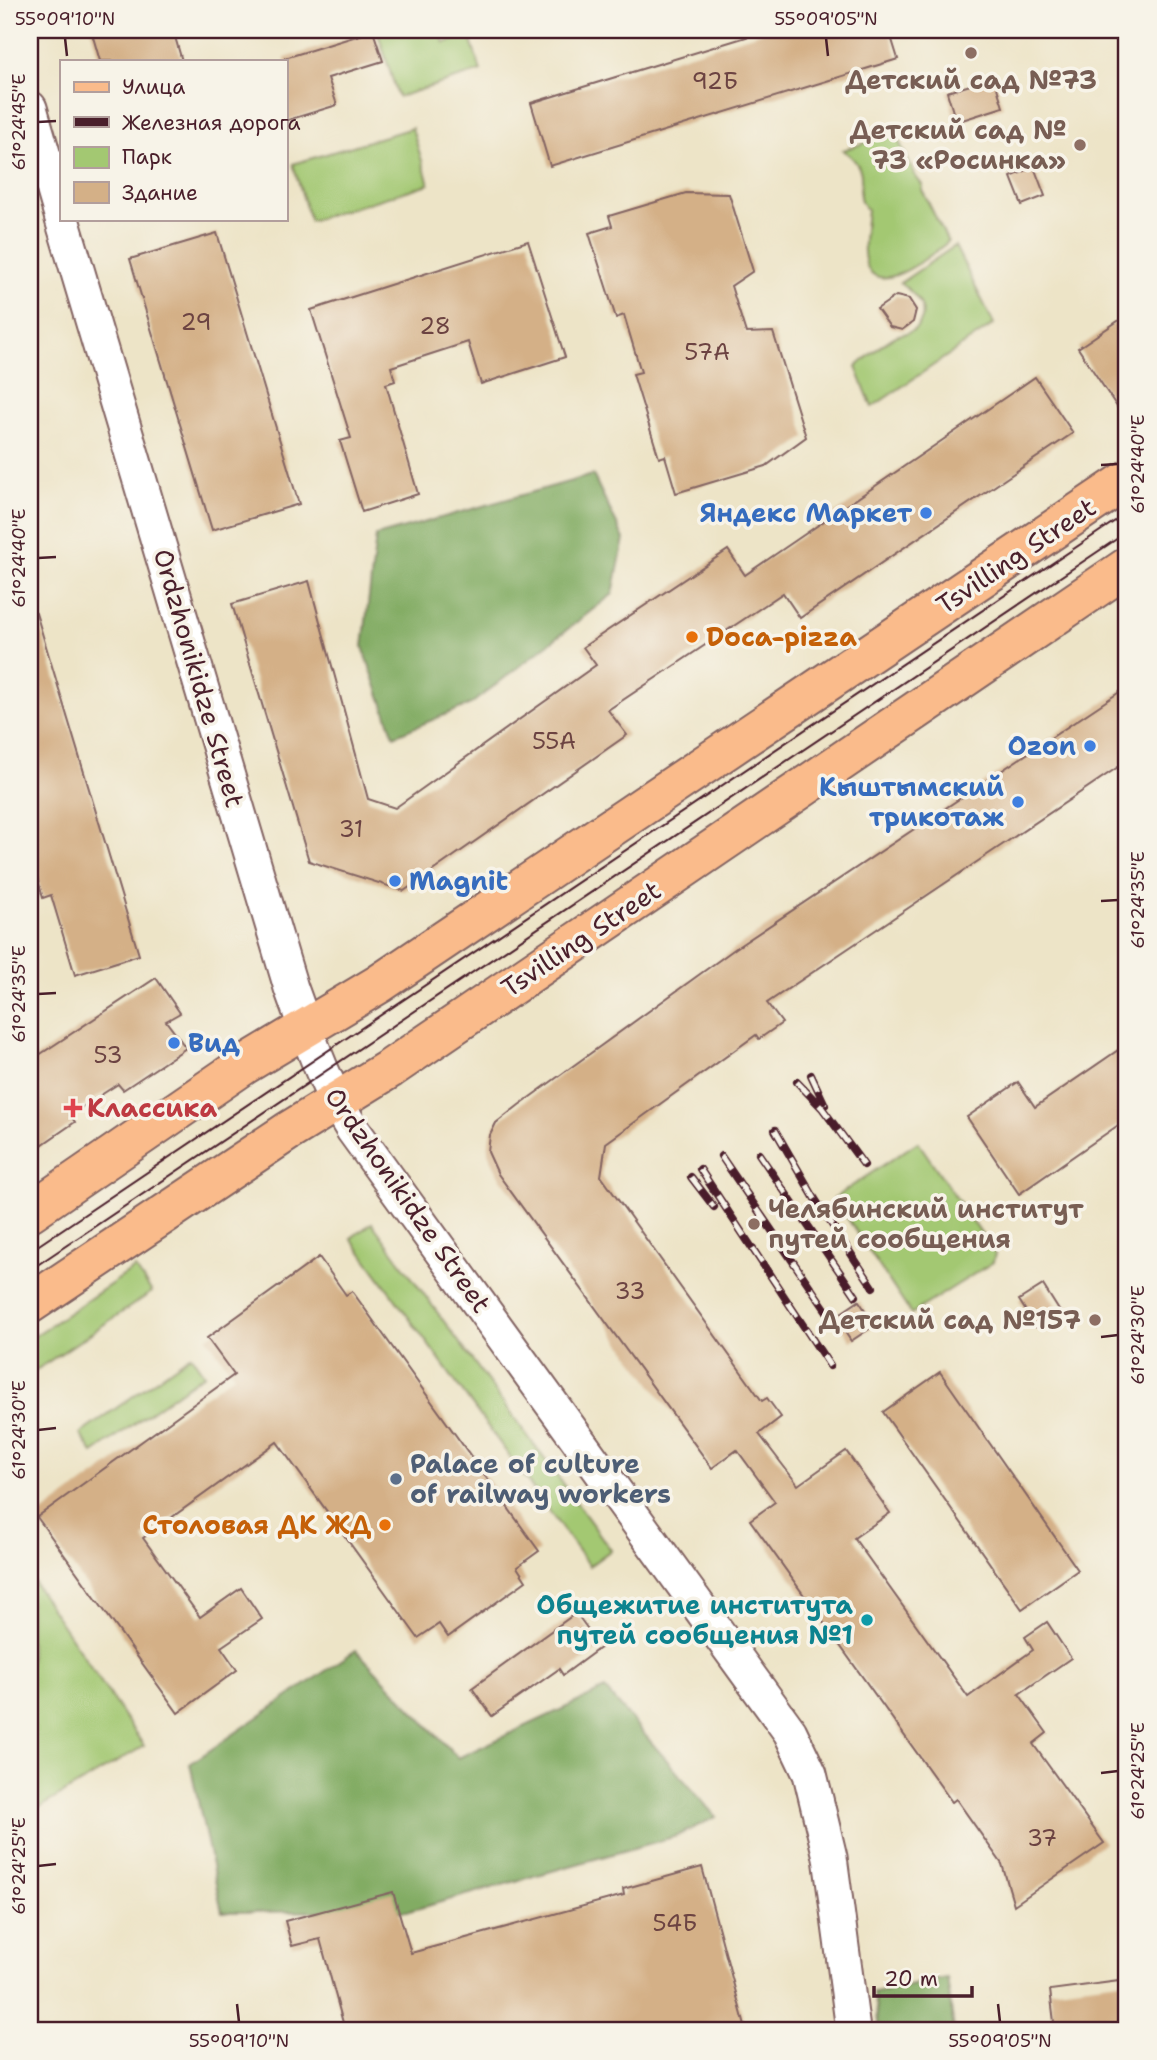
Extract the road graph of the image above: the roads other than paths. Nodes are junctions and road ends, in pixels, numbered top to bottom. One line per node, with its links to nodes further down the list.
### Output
1 (30, 108): 2 (street, Ordzhonikidze Street)
2 (60, 210)
3 (63, 220): 6 (street, Ordzhonikidze Street)
4 (1127, 480): 6 (main road, Tsvilling Street)
5 (1127, 567): 7 (main road, Tsvilling Street)
6 (306, 1029): 7 (street, Ordzhonikidze Street); 8 (main road, Tsvilling Street)
7 (335, 1102): 9 (main road, Tsvilling Street); 10 (street, Ordzhonikidze Street)
8 (30, 1212)
9 (30, 1304)
10 (853, 2030)

